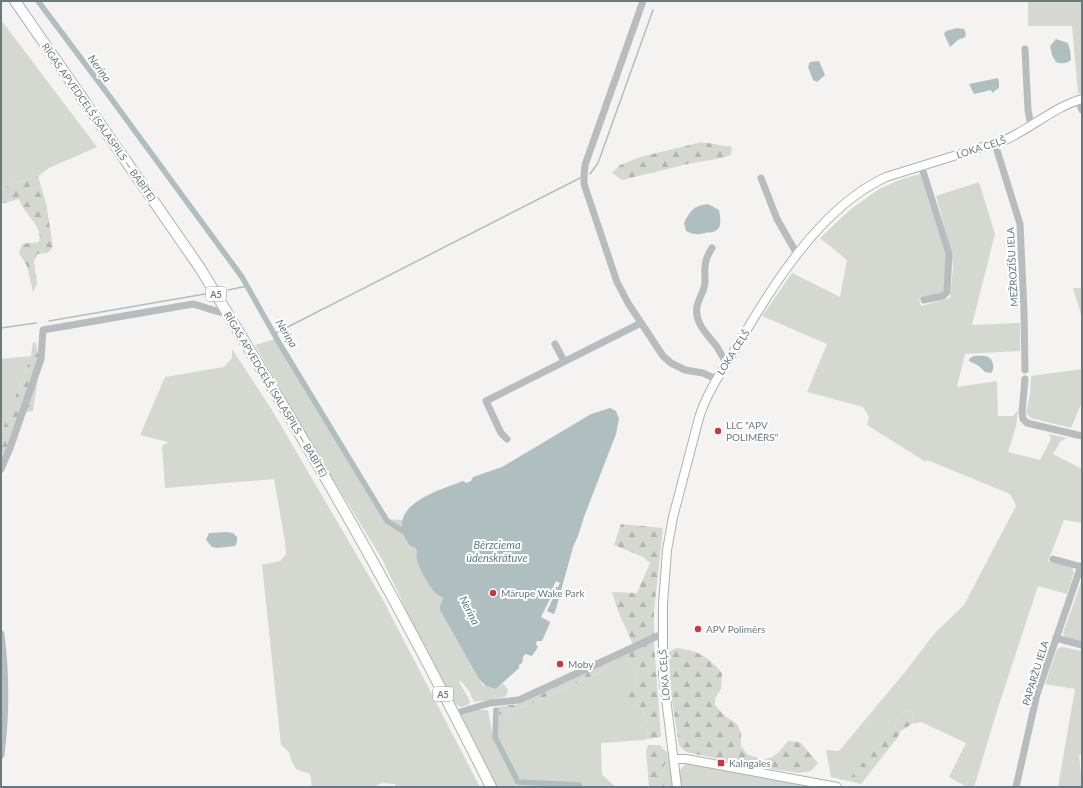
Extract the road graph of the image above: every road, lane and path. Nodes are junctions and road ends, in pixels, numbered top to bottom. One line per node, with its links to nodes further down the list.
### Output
1 (15, 1): 13 (highway, RĪGAS APVEDCEĻŠ (SALASPILS — BABĪTE) / A5)
2 (643, 1): 14 (street)
3 (1025, 49): 6 (street)
4 (1080, 99): 5 (street); 6 (main road, LOKA CEĻŠ)
5 (1082, 110)
6 (1031, 126): 7 (main road, LOKA CEĻŠ)
7 (995, 144): 8 (main road, LOKA CEĻŠ); 18 (street, MEŽROZĪŠU IELA)
8 (921, 165): 11 (main road, LOKA CEĻŠ); 12 (street)
9 (761, 178): 11 (street)
10 (712, 248): 17 (street)
11 (797, 254): 17 (main road, LOKA CEĻŠ)
12 (924, 300)
13 (227, 313): 23 (street); 30 (highway, RĪGAS APVEDCEĻŠ (SALASPILS — BABĪTE) / A5)
14 (641, 323): 16 (street); 19 (street)
15 (555, 344): 16 (street)
16 (564, 361): 22 (street)
17 (727, 362): 19 (main road, LOKA CEĻŠ)
18 (1025, 370)
19 (716, 379): 27 (main road, LOKA CEĻŠ)
20 (1025, 380): 21 (street)
21 (1082, 436)
22 (507, 439)
23 (1, 469)
24 (1053, 559): 25 (street)
25 (1081, 567): 28 (street, PAPARŽU IELA)
26 (1, 634): 31 (street)
27 (662, 634): 30 (street); 32 (main road, LOKA CEĻŠ)
28 (1056, 638): 29 (street); 36 (street, PAPARŽU IELA)
29 (1082, 645)
30 (454, 714): 33 (highway, RĪGAS APVEDCEĻŠ (SALASPILS — BABĪTE) / A5)
31 (1, 754)
32 (674, 759): 34 (main road, LOKA CEĻŠ); 35 (main road)
33 (491, 787)
34 (677, 787)
35 (837, 787)
36 (1016, 787)

